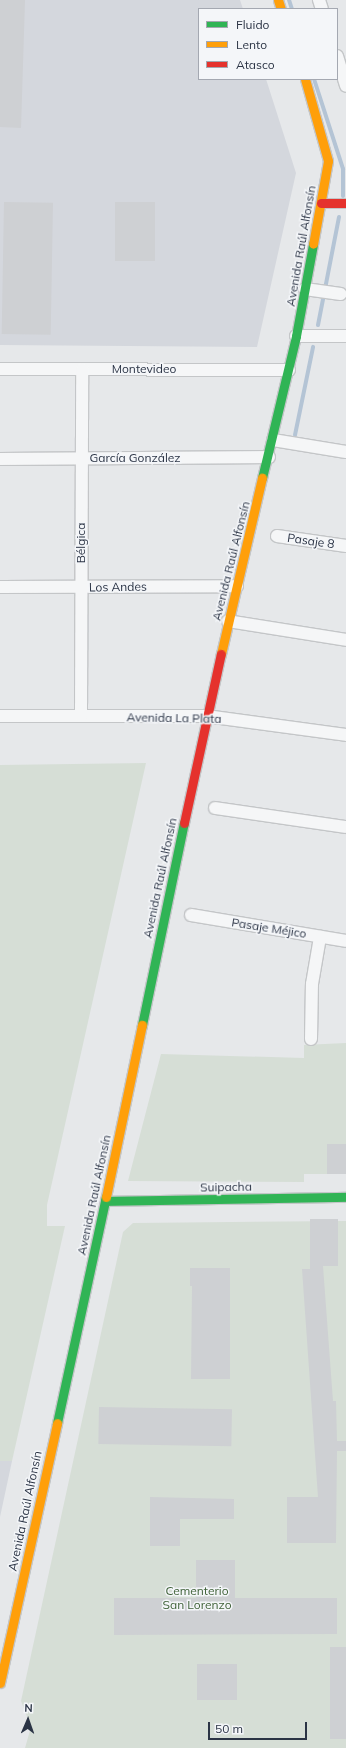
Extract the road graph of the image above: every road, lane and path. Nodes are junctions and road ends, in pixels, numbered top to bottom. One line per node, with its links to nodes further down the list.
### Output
1 (338, 58): 2 (street)
2 (344, 71): 4 (street)
3 (305, 80): 5 (main road, Avenida Raúl Alfonsín)
4 (346, 86)
5 (321, 203): 6 (main road); 7 (main road, Avenida Raúl Alfonsín)
6 (346, 203)
7 (305, 289): 8 (street); 9 (main road, Avenida Raúl Alfonsín)
8 (330, 292)
9 (296, 336): 10 (street); 13 (main road, Avenida Raúl Alfonsín)
10 (346, 336)
11 (0, 369): 12 (street, Montevideo)
12 (82, 369): 13 (street, Montevideo); 18 (street, Bélgica)
13 (289, 370): 14 (main road, Avenida Raúl Alfonsín)
14 (273, 440): 15 (street); 16 (main road, Avenida Raúl Alfonsín)
15 (346, 452)
16 (269, 457): 18 (street, García González); 21 (main road, Avenida Raúl Alfonsín)
17 (0, 459): 18 (street, García González)
18 (81, 459): 23 (street, Bélgica)
19 (277, 536): 20 (street, Pasaje 8)
20 (346, 546)
21 (237, 586): 23 (street, Los Andes); 24 (main road, Avenida Raúl Alfonsín)
22 (0, 587): 23 (street, Los Andes)
23 (81, 587): 27 (street, Bélgica)
24 (228, 621): 25 (street); 28 (main road, Avenida Raúl Alfonsín)
25 (346, 640)
26 (0, 716): 27 (street, Avenida La Plata)
27 (81, 716): 28 (street, Avenida La Plata)
28 (206, 716): 29 (street, Avenida La Plata); 37 (main road, Avenida Raúl Alfonsín)
29 (346, 735)
30 (215, 808): 31 (street)
31 (346, 827)
32 (191, 915): 33 (street, Pasaje Méjico)
33 (320, 937): 34 (street, Pasaje Méjico); 35 (street)
34 (346, 941)
35 (311, 1039)
36 (346, 1197): 37 (main road, Suipacha)
37 (106, 1201): 38 (main road, Avenida Raúl Alfonsín)
38 (0, 1683)

